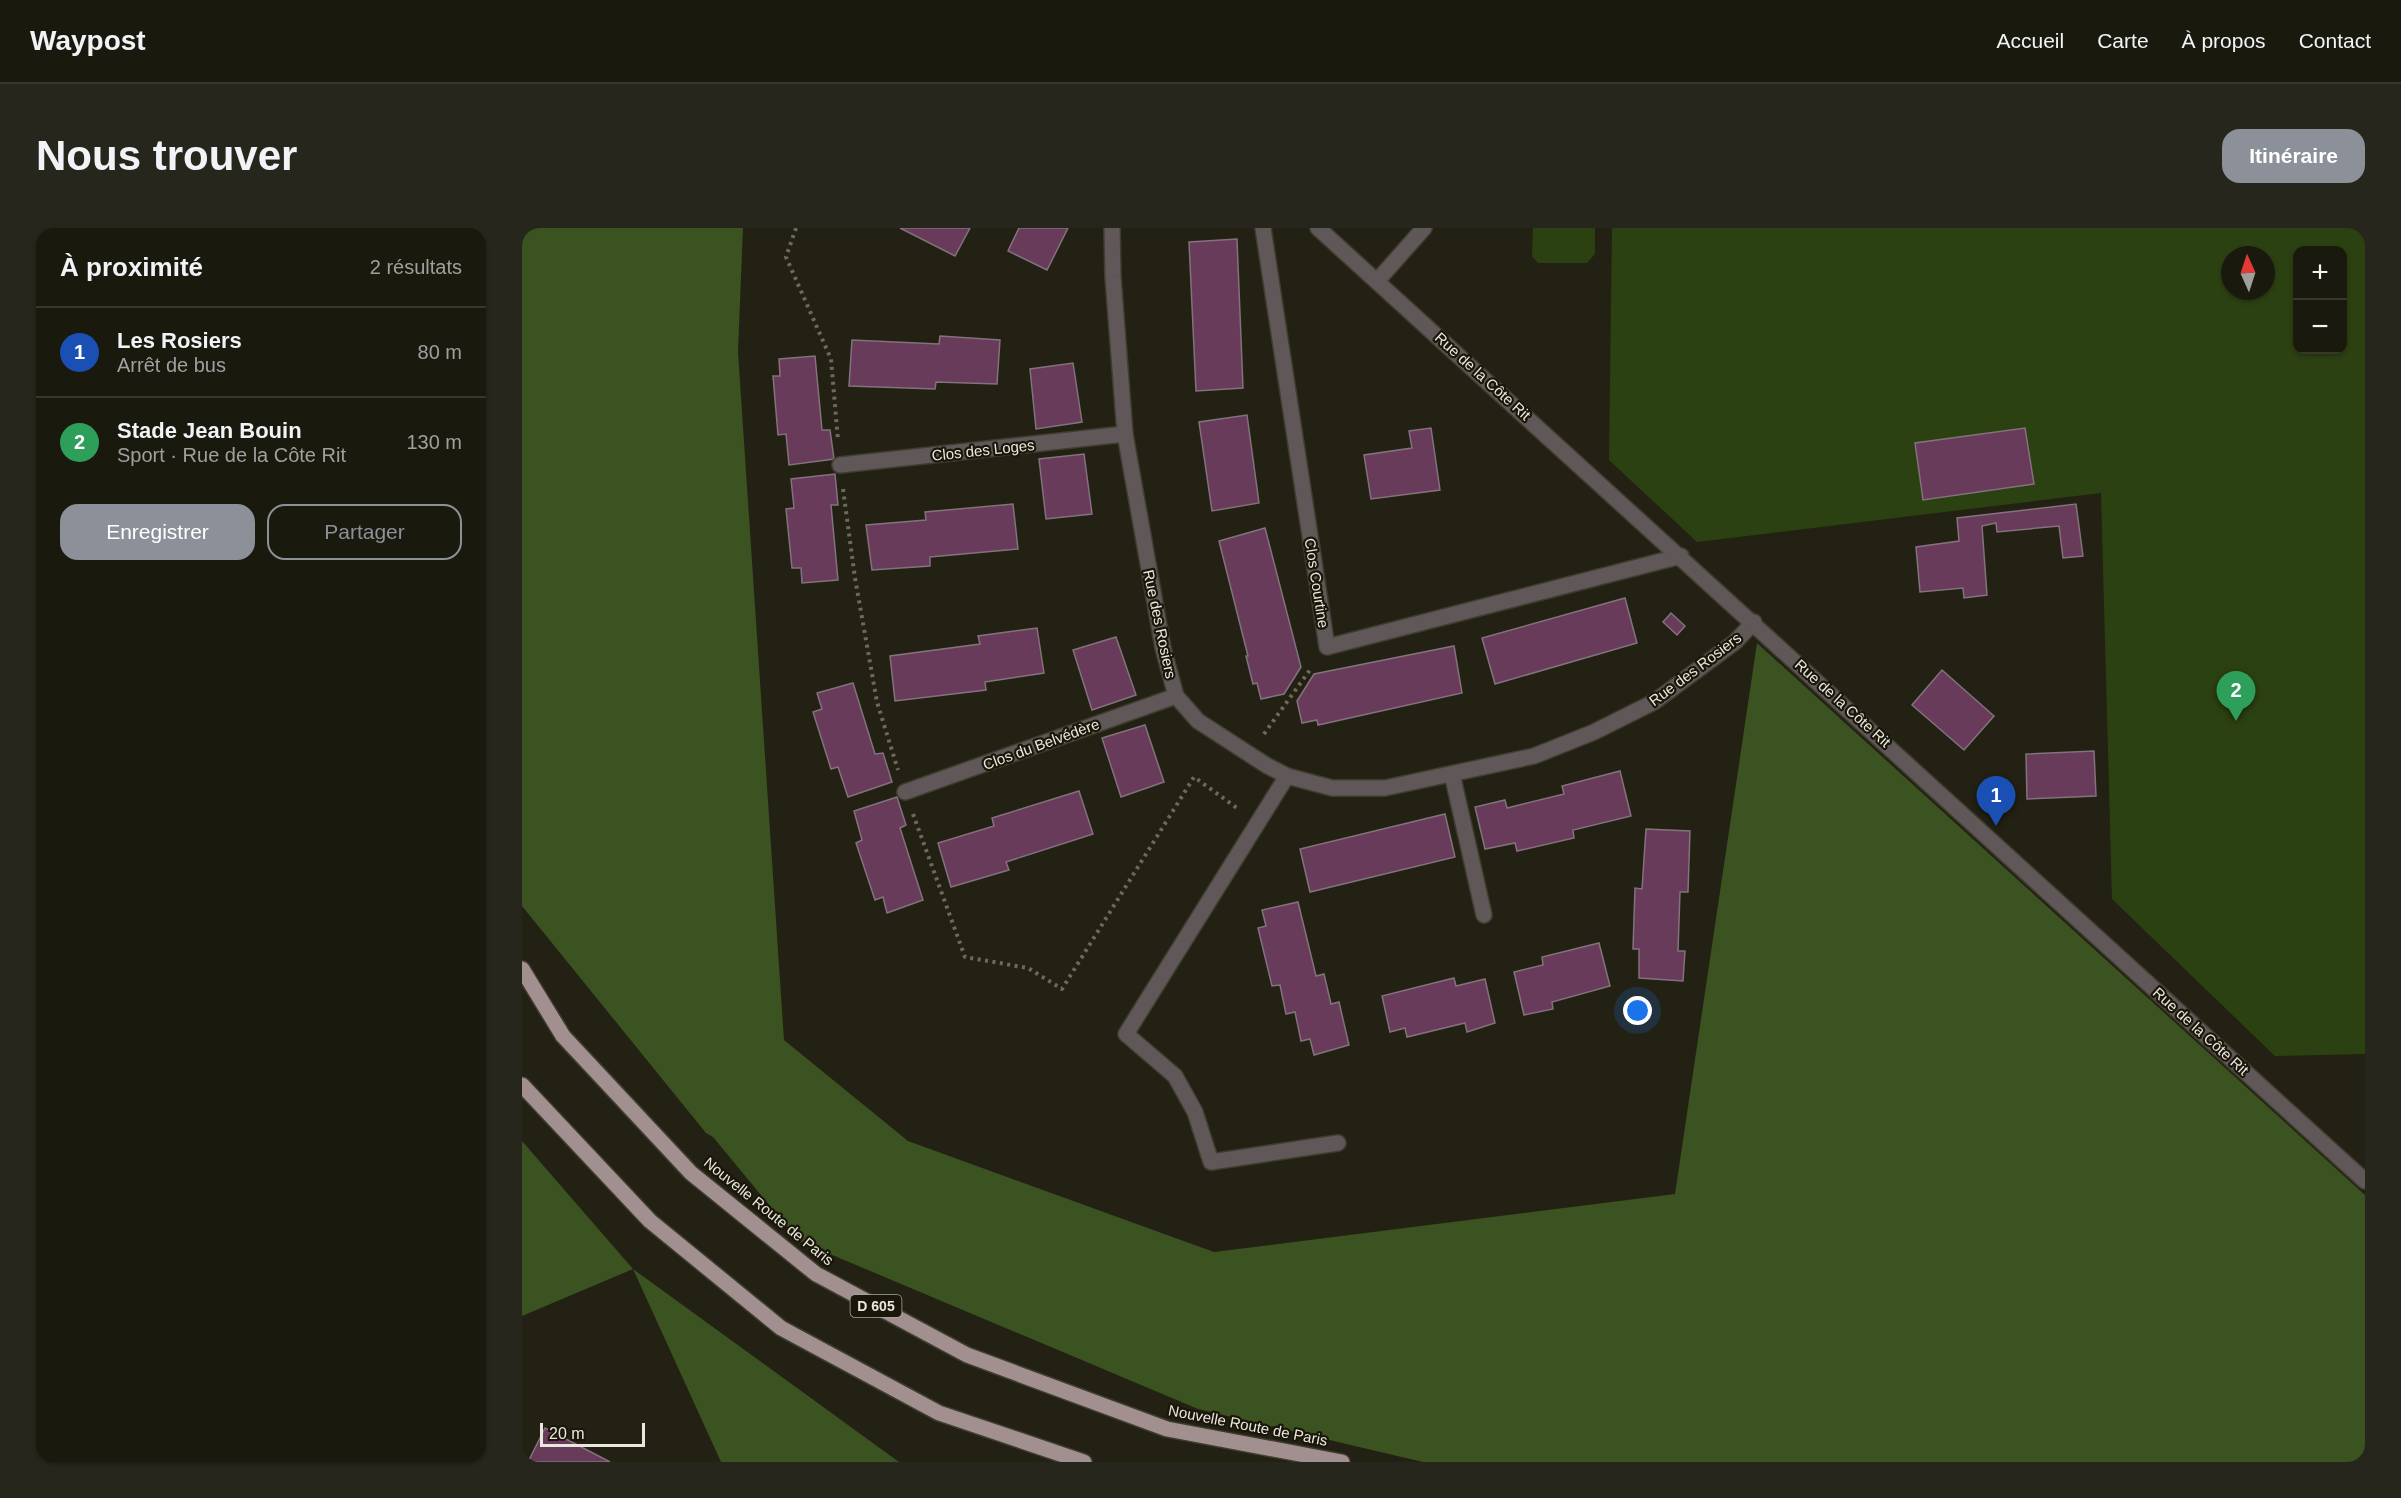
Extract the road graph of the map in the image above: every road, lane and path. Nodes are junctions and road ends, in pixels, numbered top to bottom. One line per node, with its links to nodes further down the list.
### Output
1 (796, 228): 8 (path)
2 (1112, 228): 7 (street, Rue des Rosiers)
3 (1263, 228): 11 (street, Clos Courtine)
4 (1318, 228): 6 (street, Rue de la Côte Rit)
5 (1424, 228): 6 (street)
6 (1378, 280): 9 (street, Rue de la Côte Rit)
7 (1125, 434): 8 (street, Clos des Loges); 12 (street, Rue des Rosiers)
8 (840, 465): 16 (path)
9 (1681, 556): 10 (street, Rue de la Côte Rit); 11 (street, Clos Courtine)
10 (1754, 622): 14 (street, Rue des Rosiers); 22 (street, Rue de la Côte Rit)
11 (1327, 647): 13 (path)
12 (1176, 696): 13 (street, Rue des Rosiers); 16 (street, Clos du Belvédère)
13 (1249, 754): 15 (street, Rue des Rosiers)
14 (1452, 774): 15 (street, Rue des Rosiers); 18 (street)
15 (1287, 776): 17 (street)
16 (905, 792): 17 (path)
17 (1258, 823): 21 (street)
18 (1484, 915)
19 (522, 969): 24 (main road, Nouvelle Route de Paris / D 605)
20 (522, 1085): 23 (main road)
21 (1338, 1143)
22 (2365, 1181)
23 (1084, 1462)
24 (1342, 1462)

